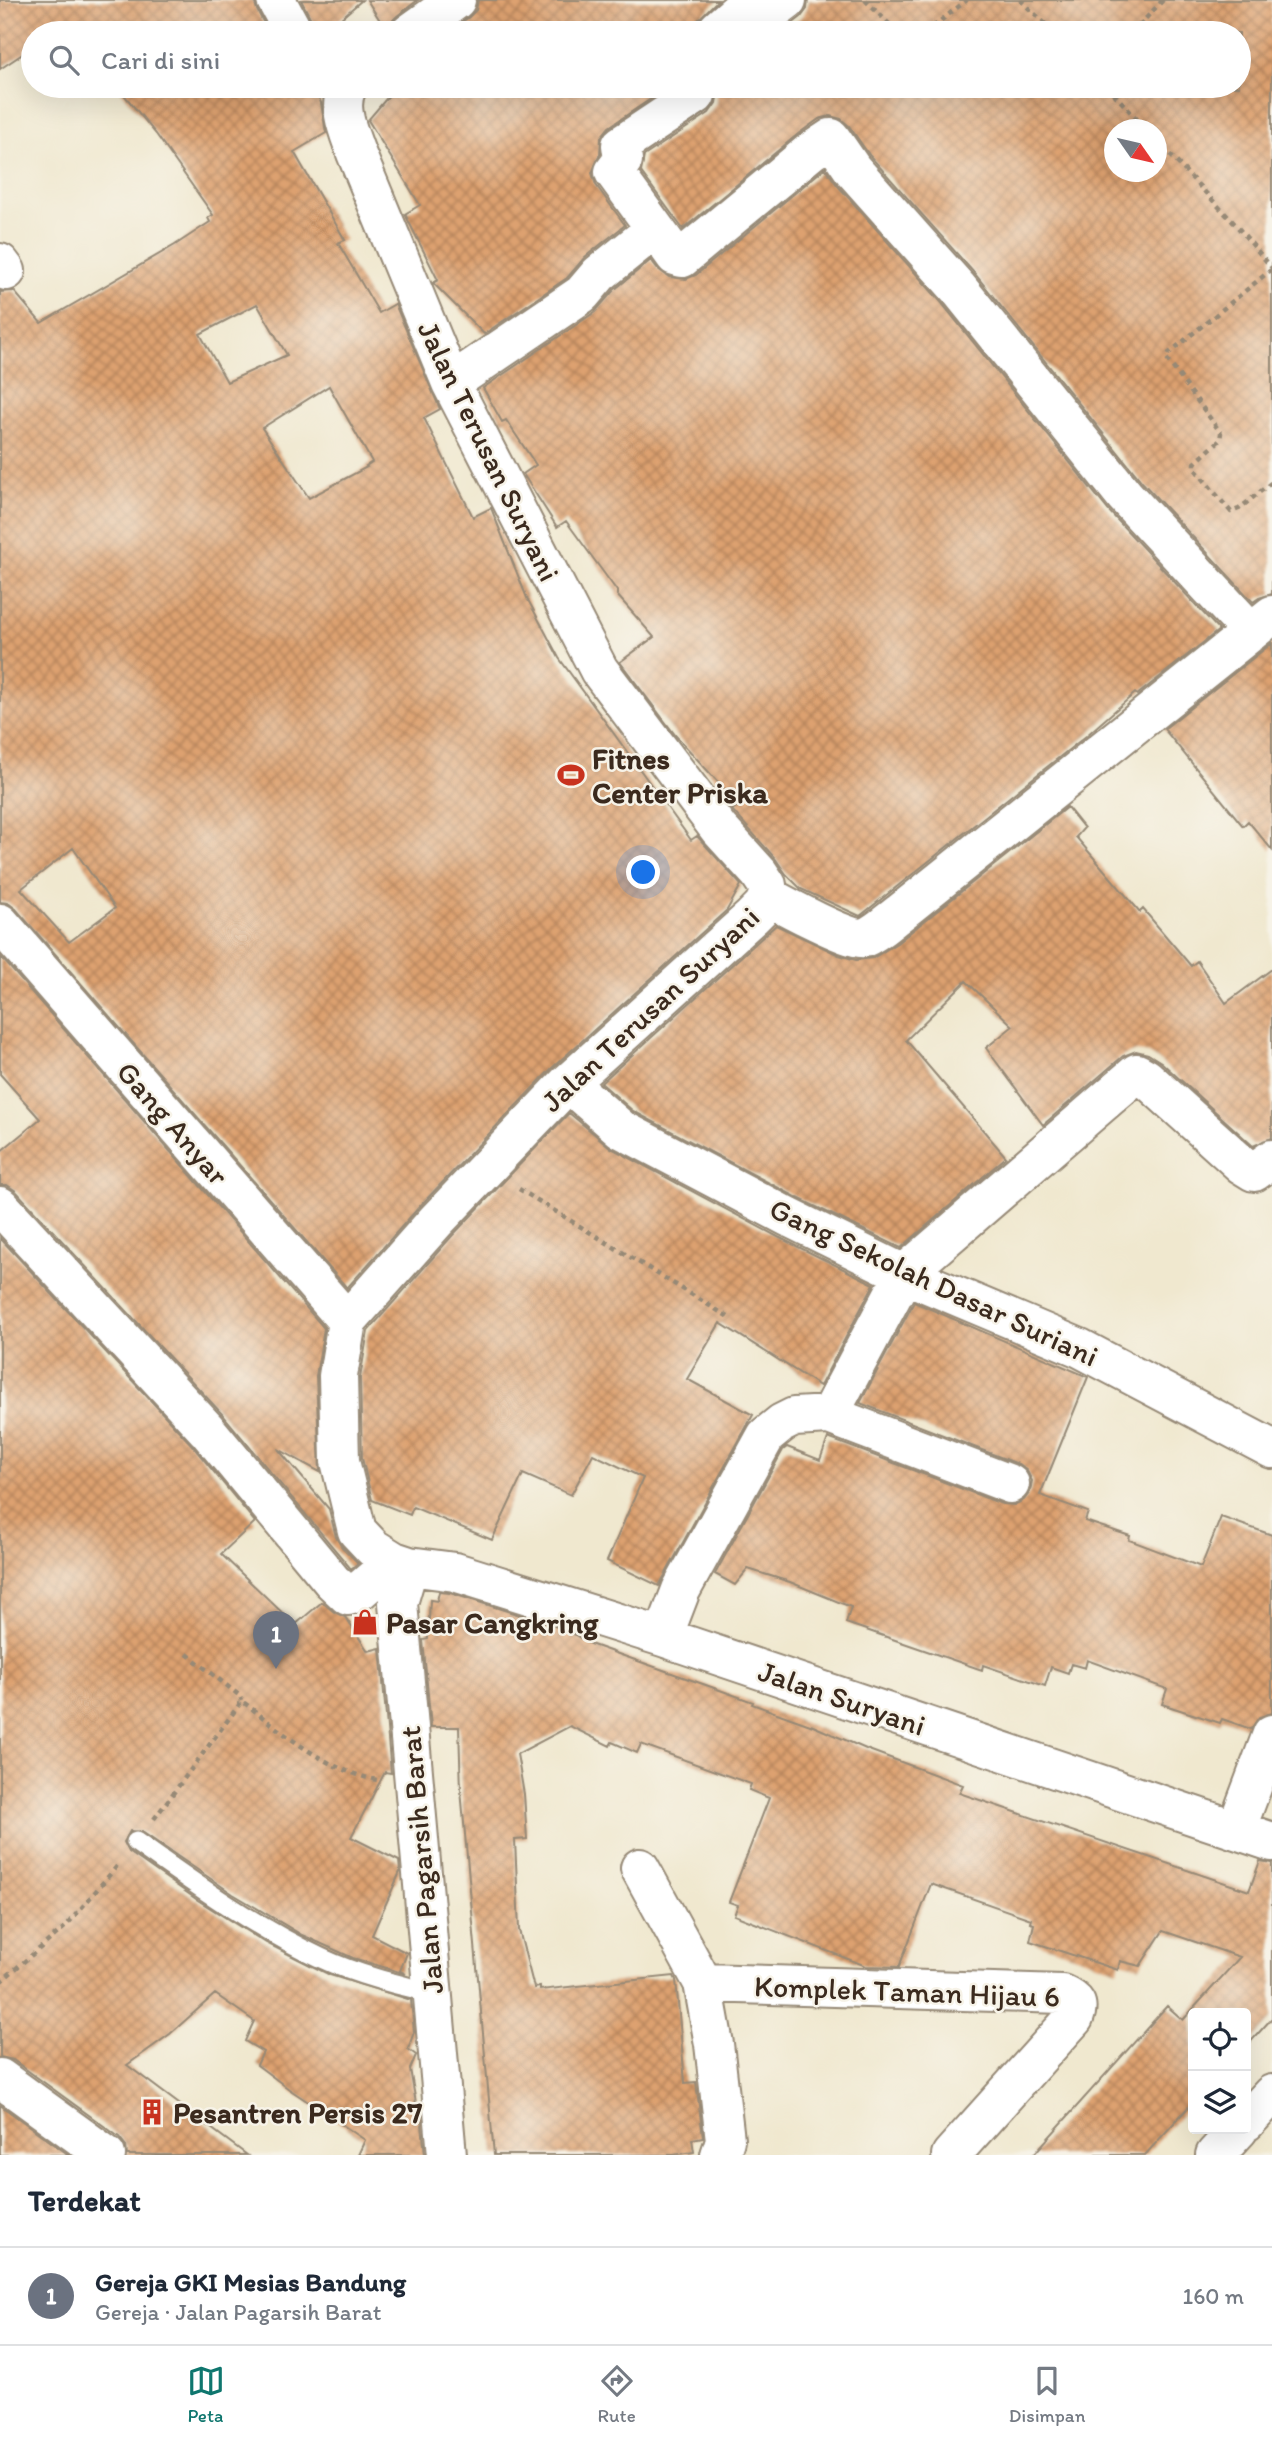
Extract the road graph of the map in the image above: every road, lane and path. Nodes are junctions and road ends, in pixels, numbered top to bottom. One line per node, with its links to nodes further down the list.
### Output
1 (276, 0): 10 (street)
2 (456, 0): 11 (street)
3 (751, 0): 12 (street)
4 (764, 0): 5 (street)
5 (787, 0)
6 (865, 0): 13 (path)
7 (967, 0): 14 (path)
8 (1020, 0): 15 (path)
9 (1163, 0): 16 (path)
10 (287, 21)
11 (427, 21)
12 (727, 21)
13 (886, 21)
14 (940, 21)
15 (1042, 21)
16 (1143, 21)
17 (342, 98): 24 (street, Jalan Terusan Suryani)
18 (692, 98): 22 (street)
19 (1118, 98): 20 (path)
20 (1137, 119)
21 (1167, 151): 23 (path)
22 (655, 229): 24 (street); 26 (street)
23 (1272, 269): 25 (path)
24 (451, 383): 27 (street, Jalan Terusan Suryani)
25 (1272, 482)
26 (1261, 624): 27 (street)
27 (768, 896): 29 (street, Jalan Terusan Suryani)
28 (0, 923): 35 (street, Gang Anyar)
29 (568, 1083): 31 (street, Jalan Terusan Suryani); 33 (street, Gang Sekolah Dasar Suriani)
30 (1272, 1159): 33 (street)
31 (486, 1168): 34 (path); 35 (street, Jalan Terusan Suryani)
32 (0, 1206): 39 (street)
33 (904, 1274): 36 (street); 37 (street, Gang Sekolah Dasar Suriani)
34 (730, 1318)
35 (347, 1321): 39 (street)
36 (829, 1415): 38 (street); 40 (street)
37 (1272, 1449)
38 (1010, 1484)
39 (402, 1564): 40 (street, Jalan Suryani); 44 (street, Jalan Pagarsih Barat)
40 (663, 1637): 45 (street, Jalan Suryani)
41 (187, 1654): 42 (path)
42 (242, 1701): 44 (path); 46 (path)
43 (1272, 1734): 45 (street)
44 (414, 1785): 51 (street, Jalan Pagarsih Barat)
45 (1236, 1830): 47 (street, Jalan Suryani)
46 (136, 1842): 49 (path); 51 (lane)
47 (1272, 1842)
48 (640, 1868): 50 (street)
49 (0, 1982)
50 (703, 1983): 58 (street); 59 (street, Komplek Taman Hijau 6)
51 (433, 1993): 57 (street, Jalan Pagarsih Barat)
52 (0, 2078): 56 (street)
53 (1272, 2094): 54 (street)
54 (1251, 2117)
55 (1235, 2134): 60 (street)
56 (106, 2155)
57 (447, 2155)
58 (720, 2155)
59 (950, 2155)
60 (1215, 2155)

